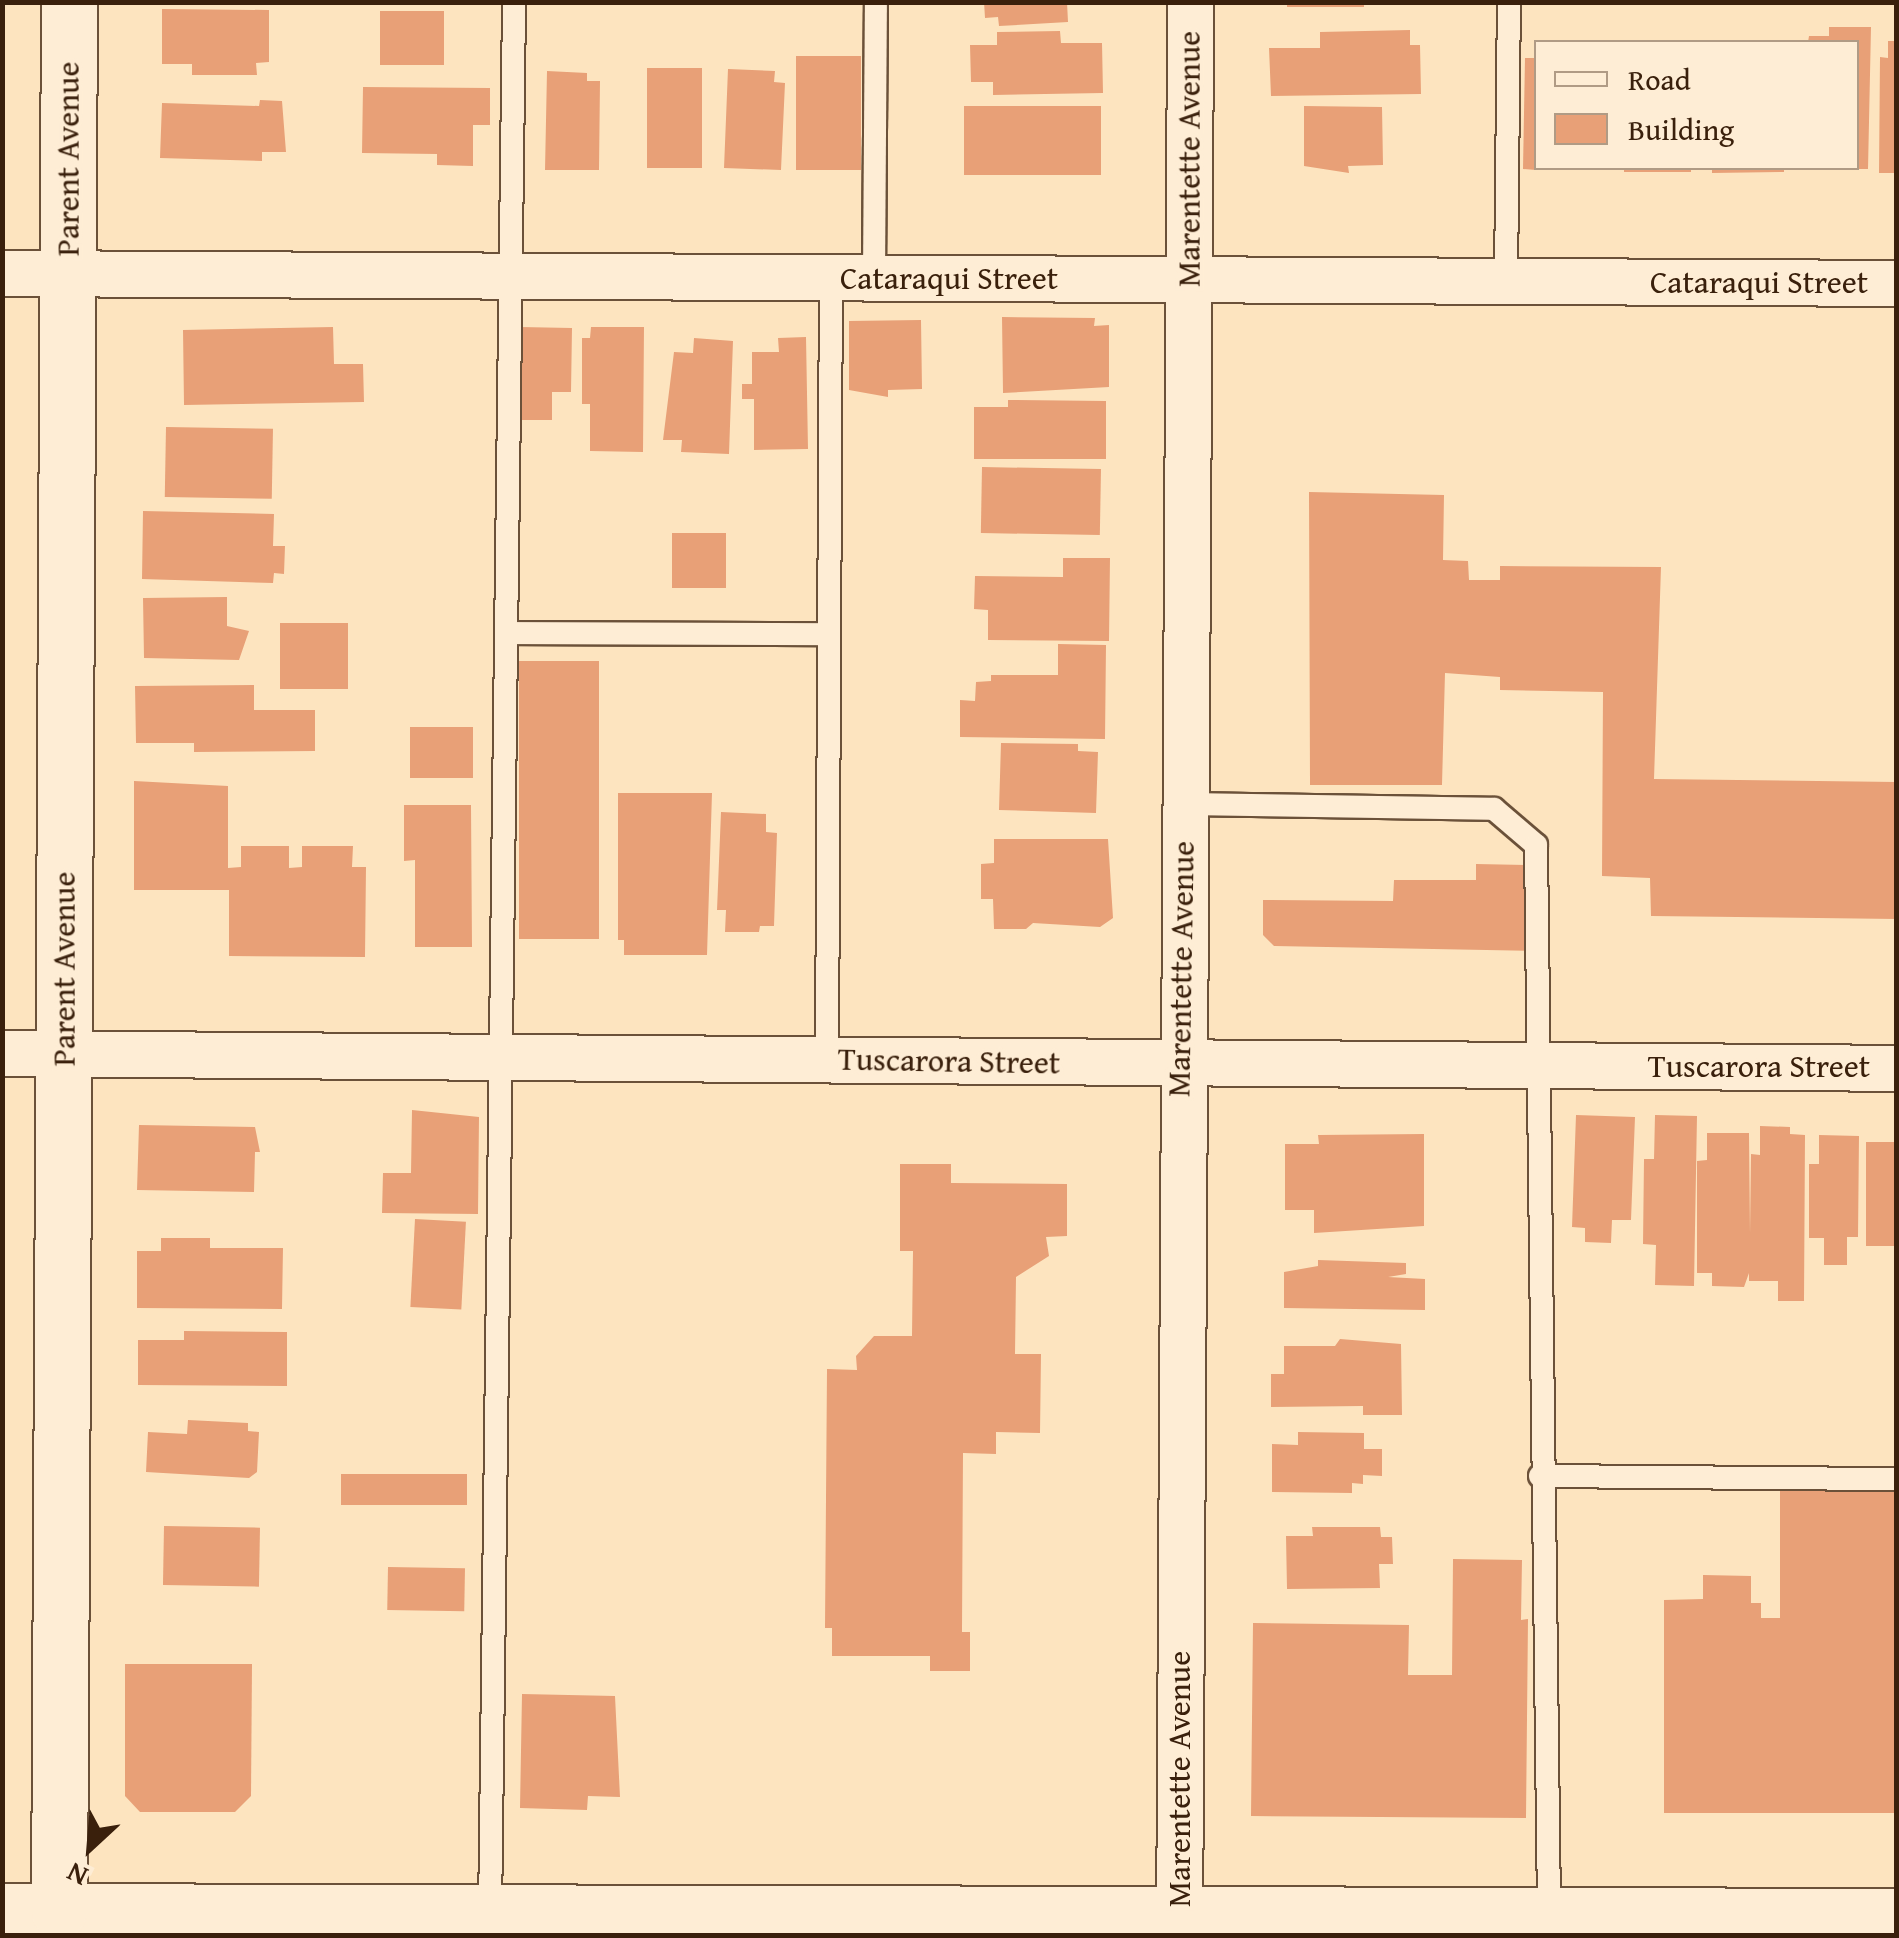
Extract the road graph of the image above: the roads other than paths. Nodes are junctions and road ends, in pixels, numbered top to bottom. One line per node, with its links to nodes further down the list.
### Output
1 (69, 2): 7 (main road, Parent Avenue)
2 (514, 2): 8 (lane)
3 (876, 2): 9 (lane)
4 (1190, 2): 10 (street, Marentette Avenue)
5 (1509, 2): 11 (lane)
6 (2, 273): 7 (street, Cataraqui Street)
7 (67, 273): 8 (street, Cataraqui Street); 17 (main road, Parent Avenue)
8 (510, 275): 9 (street, Cataraqui Street); 13 (lane)
9 (852, 277): 10 (street, Cataraqui Street); 14 (lane)
10 (1189, 280): 11 (street, Cataraqui Street); 15 (street, Marentette Avenue)
11 (1506, 281): 12 (street, Cataraqui Street)
12 (1896, 282)
13 (506, 633): 14 (lane); 18 (lane)
14 (829, 634): 19 (lane)
15 (1183, 804): 20 (street, Marentette Avenue); 21 (lane)
16 (2, 1053): 17 (street, Tuscarora Street)
17 (63, 1054): 18 (street, Tuscarora Street); 28 (main road, Parent Avenue)
18 (500, 1057): 19 (street, Tuscarora Street); 29 (lane)
19 (827, 1060): 20 (street, Tuscarora Street)
20 (1180, 1062): 21 (street, Tuscarora Street); 30 (street, Marentette Avenue)
21 (1539, 1064): 22 (street, Tuscarora Street); 23 (lane)
22 (1896, 1068)
23 (1540, 1476): 24 (lane); 26 (lane)
24 (1896, 1479)
25 (2, 1910): 28 (main road)
26 (1548, 1915): 30 (main road); 31 (main road)
27 (1896, 1916): 31 (main road)
28 (59, 1923): 29 (main road)
29 (489, 1924): 30 (main road)
30 (1179, 1925)
31 (1602, 1926)

